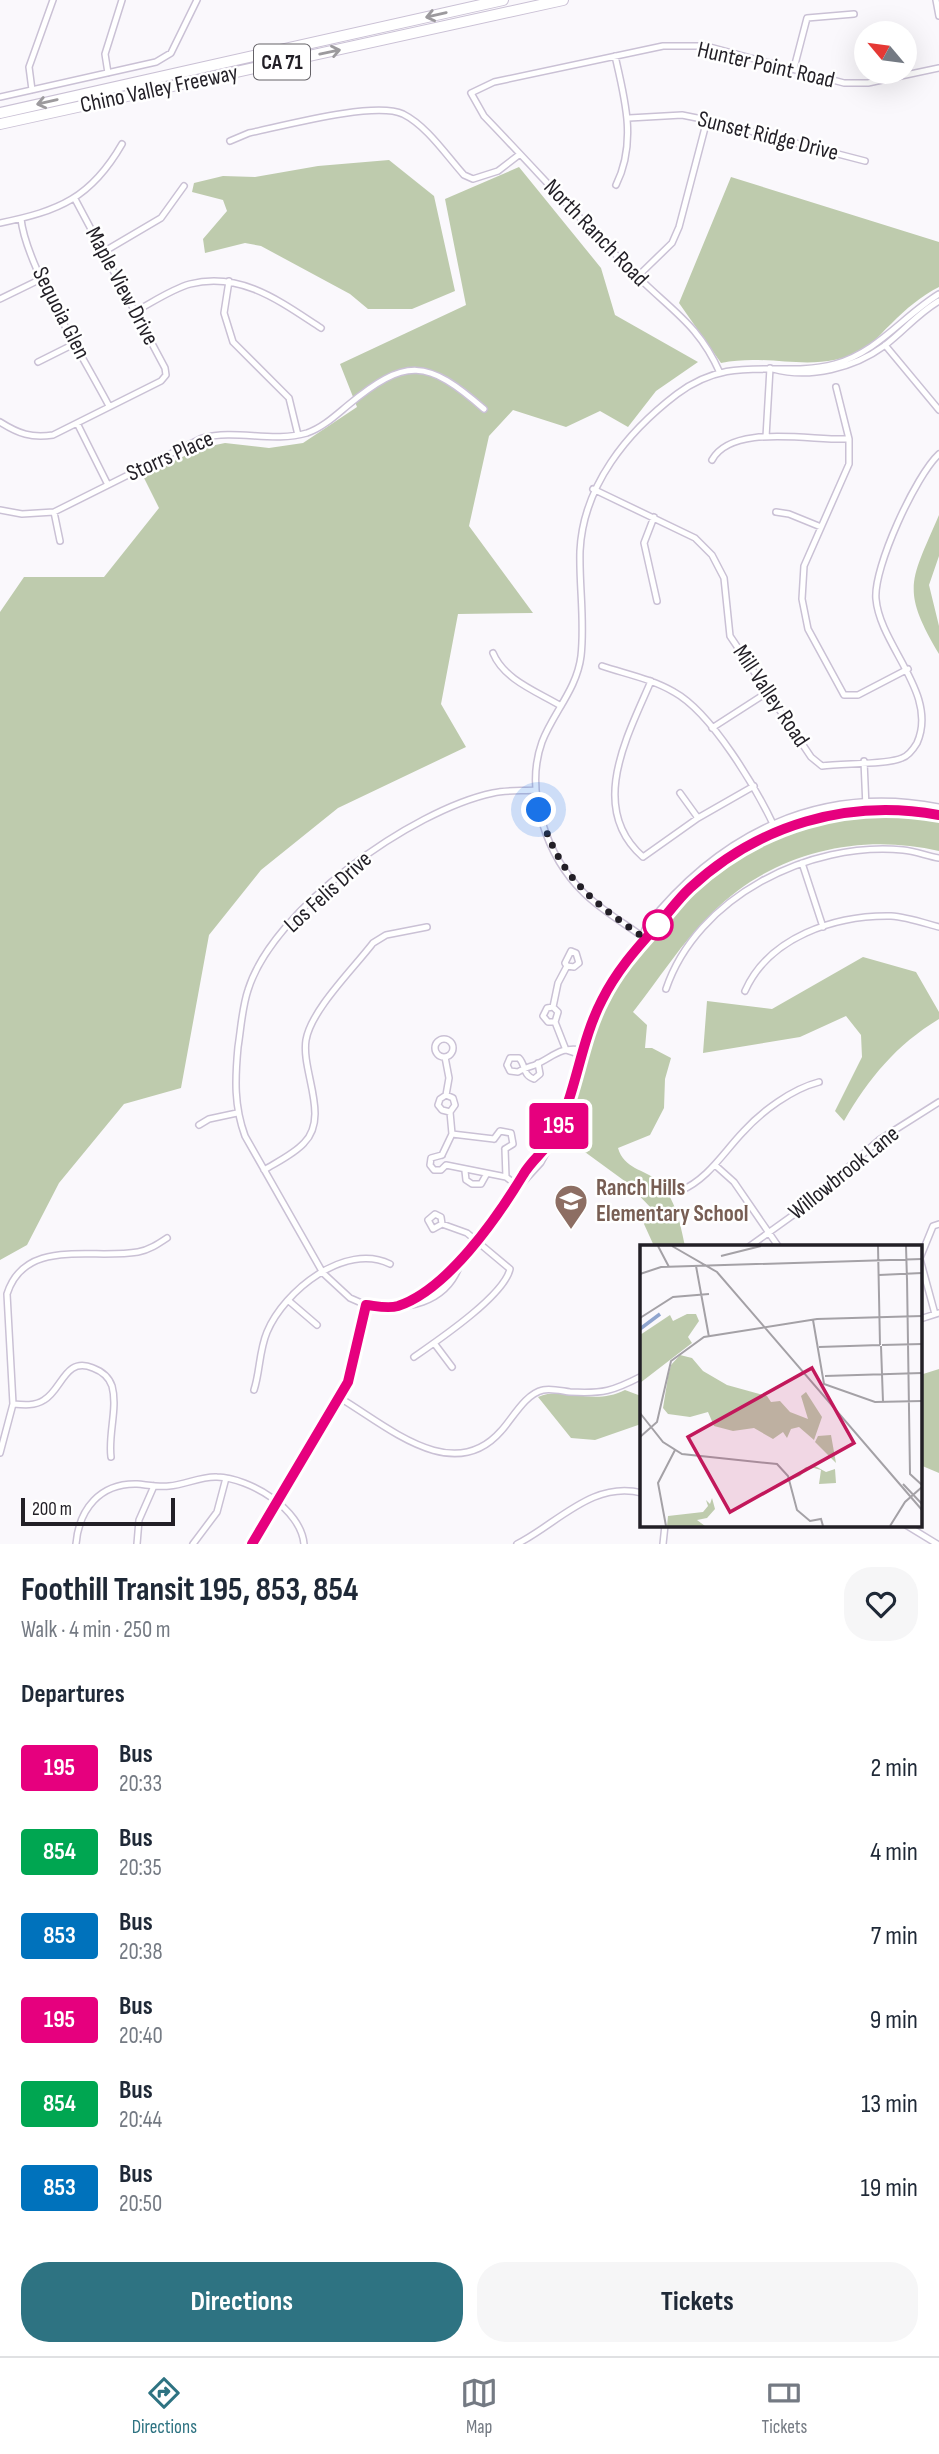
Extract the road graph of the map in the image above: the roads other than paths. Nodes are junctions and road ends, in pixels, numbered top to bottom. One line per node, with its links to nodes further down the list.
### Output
1 (53, 0): 13 (street)
2 (122, 0): 12 (street)
3 (197, 0): 12 (street)
4 (503, 0): 16 (highway, Chino Valley Freeway / CA 71, one-way to 16)
5 (563, 0): 19 (highway, Chino Valley Freeway / CA 71, one-way to 5)
6 (936, 0): 8 (street)
7 (854, 14): 10 (street)
8 (939, 16)
9 (615, 55): 10 (street, Hunter Point Road); 14 (street, Hunter Point Road); 17 (street)
10 (794, 68): 11 (street, Hunter Point Road)
11 (939, 68)
12 (108, 73): 13 (street)
13 (32, 90): 15 (street)
14 (471, 93): 22 (street, North Ranch Road)
15 (0, 97)
16 (0, 113)
17 (629, 118): 18 (street, Sunset Ridge Drive); 24 (street)
18 (707, 120): 23 (street, Sunset Ridge Drive); 30 (street)
19 (0, 124)
20 (230, 141): 22 (street)
21 (122, 144): 26 (street)
22 (520, 154): 30 (street, North Ranch Road)
23 (865, 161)
24 (616, 185)
25 (184, 186): 29 (street)
26 (75, 199): 27 (street); 29 (street, Maple View Drive)
27 (21, 219): 28 (street); 31 (street, Sequoia Glen)
28 (0, 223)
29 (105, 251): 36 (street, Maple View Drive)
30 (638, 277): 42 (street, North Ranch Road)
31 (43, 278): 34 (street); 38 (street, Sequoia Glen)
32 (229, 281): 36 (street); 37 (street); 49 (street)
33 (939, 293): 39 (street)
34 (0, 299)
35 (939, 301): 39 (street)
36 (136, 311): 44 (street, Maple View Drive)
37 (321, 328)
38 (76, 343): 40 (street); 44 (street, Sequoia Glen)
39 (883, 343): 41 (street); 46 (street)
40 (38, 362)
41 (770, 368): 42 (street); 50 (street)
42 (720, 373): 55 (street)
43 (836, 387): 51 (street)
44 (109, 406): 48 (street)
45 (484, 409): 49 (street, Storrs Place)
46 (939, 410)
47 (0, 422): 48 (street)
48 (77, 423): 54 (street)
49 (298, 435): 54 (street, Storrs Place)
50 (766, 437): 51 (street); 53 (street)
51 (849, 439): 60 (street)
52 (939, 454): 65 (street)
53 (712, 460)
54 (108, 485): 57 (street, Storrs Place)
55 (593, 489): 59 (street, Mill Valley Road); 68 (street)
56 (0, 510): 57 (street, Storrs Place)
57 (54, 512): 61 (street)
58 (776, 512): 60 (street)
59 (654, 517): 62 (street); 67 (street, Mill Valley Road)
60 (821, 527): 65 (street)
61 (60, 541)
62 (657, 601)
63 (493, 653): 68 (street)
64 (602, 666): 66 (street)
65 (908, 669): 70 (street, Mill Valley Road)
66 (651, 681): 69 (street); 77 (street)
67 (768, 692): 69 (street); 70 (street, Mill Valley Road)
68 (561, 706): 72 (street)
69 (712, 728): 71 (street)
70 (864, 761): 74 (street)
71 (754, 786): 77 (street); 78 (street)
72 (535, 790): 84 (street); 98 (street, Los Felis Drive)
73 (680, 793): 77 (street)
74 (865, 806): 75 (main road); 76 (main road); 78 (main road)
75 (939, 808)
76 (939, 815)
77 (698, 818)
78 (775, 827): 84 (main road)
79 (939, 858): 80 (street)
80 (802, 863): 82 (street); 86 (street)
81 (427, 927): 106 (street)
82 (823, 927): 83 (street); 87 (street)
83 (939, 927)
84 (643, 937): 91 (main road)
85 (567, 966): 88 (street)
86 (666, 989)
87 (745, 991)
88 (553, 1007): 89 (street); 89 (street)
89 (555, 1022): 90 (street)
90 (566, 1049): 91 (street); 93 (street)
91 (582, 1053): 110 (main road)
92 (445, 1057): 95 (street)
93 (538, 1063): 93 (street)
94 (819, 1082): 104 (street)
95 (446, 1095): 97 (street); 97 (street)
96 (939, 1102): 114 (street, Willowbrook Lane)
97 (450, 1112): 100 (street)
98 (237, 1113): 99 (street); 106 (street, Los Felis Drive)
99 (199, 1125)
100 (452, 1134): 101 (street); 103 (street)
101 (494, 1139): 102 (street); 102 (street)
102 (505, 1149): 109 (street)
103 (442, 1155): 105 (street); 105 (street)
104 (715, 1165): 111 (street); 114 (street)
105 (446, 1166): 107 (street)
106 (264, 1170): 122 (street, Los Felis Drive)
107 (465, 1171): 108 (street); 108 (street)
108 (486, 1175): 109 (street)
109 (506, 1177): 110 (street)
110 (518, 1186): 116 (main road)
111 (680, 1191)
112 (442, 1224): 116 (street)
113 (939, 1224): 119 (street)
114 (769, 1232): 117 (street, Willowbrook Lane); 118 (street)
115 (167, 1238): 133 (street)
116 (477, 1240): 124 (main road); 127 (street)
117 (753, 1245)
118 (777, 1245)
119 (922, 1253)
120 (390, 1264): 122 (street)
121 (922, 1265): 125 (street)
122 (323, 1273): 123 (street); 124 (street, Los Felis Drive)
123 (289, 1301): 126 (street); 131 (street)
124 (366, 1305): 132 (main road)
125 (937, 1314)
126 (317, 1325)
127 (434, 1343): 128 (street); 129 (street)
128 (414, 1357)
129 (452, 1367)
130 (640, 1377): 132 (street)
131 (254, 1391)
132 (340, 1398): 140 (main road)
133 (13, 1404): 134 (street); 136 (street)
134 (3, 1438): 135 (street)
135 (0, 1453)
136 (110, 1457)
137 (226, 1478): 138 (street); 140 (street); 145 (street)
138 (154, 1486): 143 (street); 144 (street)
139 (640, 1493): 148 (street)
140 (277, 1503): 146 (main road); 147 (street)
141 (665, 1526): 149 (street)
142 (908, 1526): 150 (street)
143 (76, 1544)
144 (137, 1544)
145 (193, 1544)
146 (252, 1544)
147 (304, 1544)
148 (517, 1544)
149 (663, 1544)
150 (937, 1544)

